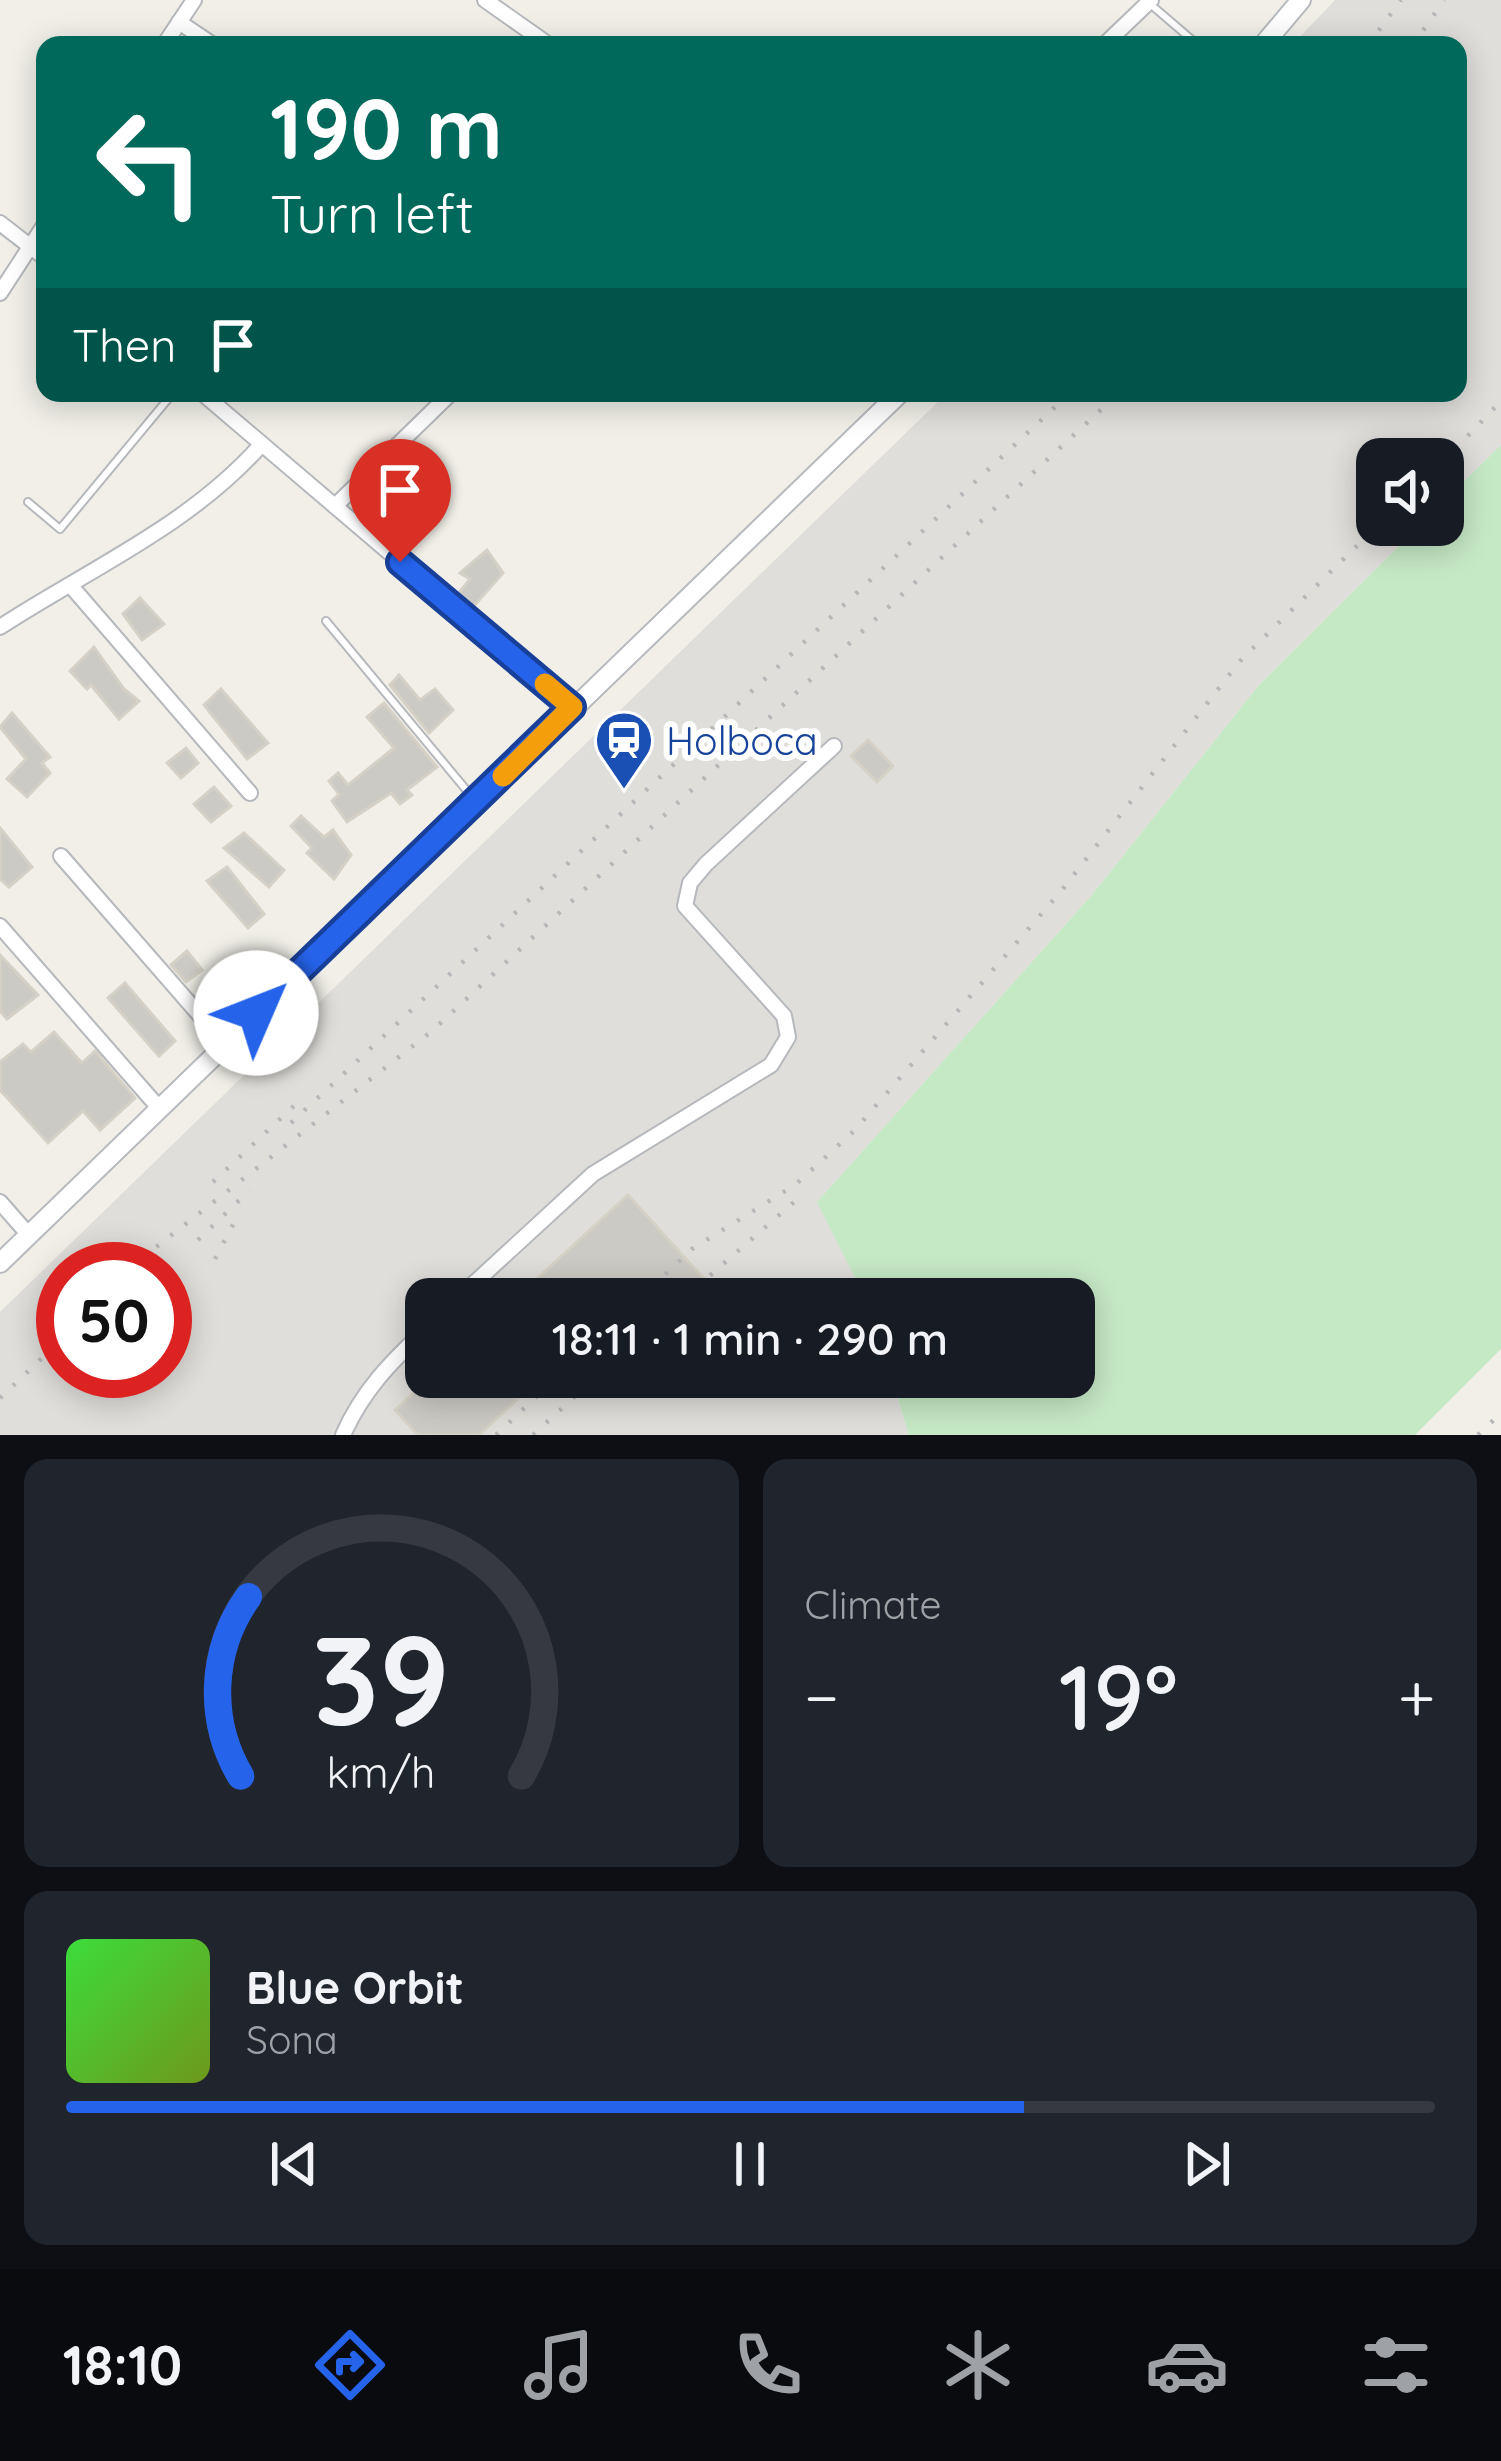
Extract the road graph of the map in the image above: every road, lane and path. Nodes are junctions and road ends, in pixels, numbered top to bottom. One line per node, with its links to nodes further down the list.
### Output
1 (191, 0): 5 (street)
2 (485, 0): 8 (street)
3 (1301, 0): 11 (main road)
4 (1150, 2): 9 (street); 10 (lane)
5 (179, 22): 6 (street); 7 (street)
6 (170, 36)
7 (200, 36)
8 (536, 36)
9 (1114, 36)
10 (1188, 36)
11 (1271, 36)
12 (0, 223): 14 (street)
13 (36, 238): 14 (street)
14 (31, 246): 15 (street); 16 (street)
15 (36, 250)
16 (0, 293)
17 (166, 402): 22 (lane)
18 (212, 402): 21 (street)
19 (442, 402): 23 (street)
20 (891, 402): 27 (main road)
21 (261, 445): 23 (street); 24 (street)
22 (28, 502)
23 (335, 506): 27 (street)
24 (71, 586): 26 (street); 29 (street)
25 (326, 621): 30 (lane)
26 (0, 627)
27 (572, 707): 30 (main road)
28 (834, 746): 38 (street)
29 (250, 793)
30 (476, 802): 33 (main road)
31 (61, 856): 33 (street)
32 (0, 926): 34 (street)
33 (224, 1043): 34 (main road)
34 (159, 1108): 36 (main road)
35 (0, 1202): 36 (street)
36 (28, 1234): 37 (main road)
37 (0, 1263)
38 (481, 1278)
39 (405, 1349): 40 (street)
40 (343, 1435)

